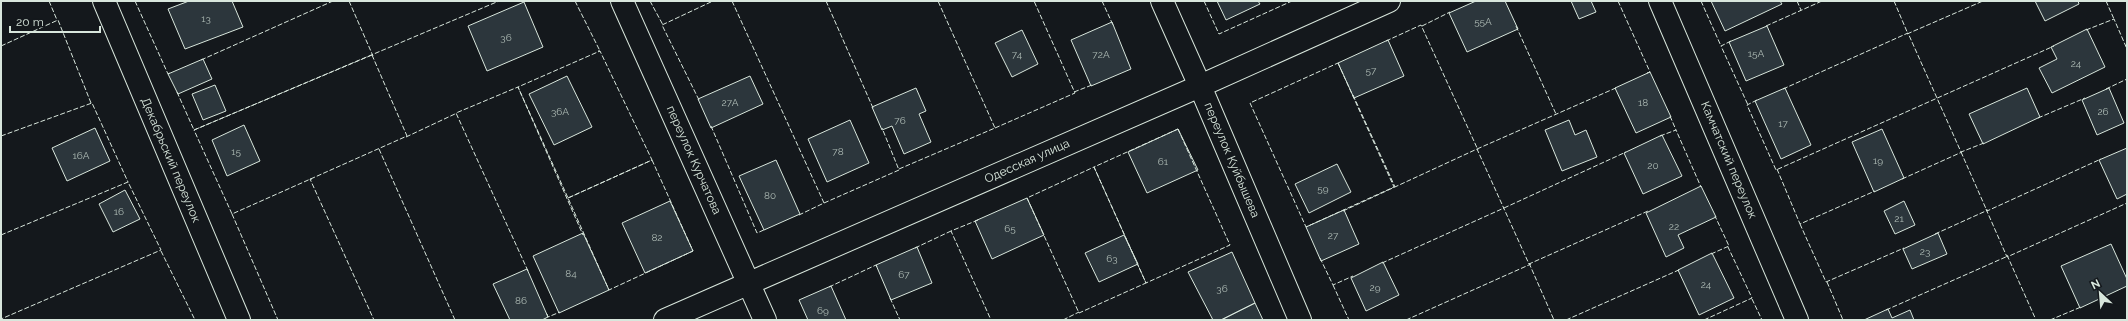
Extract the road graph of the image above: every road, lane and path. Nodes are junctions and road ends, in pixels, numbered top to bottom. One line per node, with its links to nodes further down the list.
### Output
1 (104, 1): 8 (street, Декабрьский переулок)
2 (622, 1): 7 (street, переулок Курчатова)
3 (1162, 1): 6 (street, переулок Куйбышева)
4 (1389, 1): 6 (street, Одесская улица)
5 (1660, 1): 12 (street, Камчатский переулок)
6 (1200, 86): 7 (street, Одесская улица); 11 (street, переулок Куйбышева)
7 (749, 283): 9 (street, Одесская улица); 10 (street, переулок Курчатова)
8 (239, 320)
9 (664, 320)
10 (765, 320)
11 (1300, 320)
12 (1797, 320)

